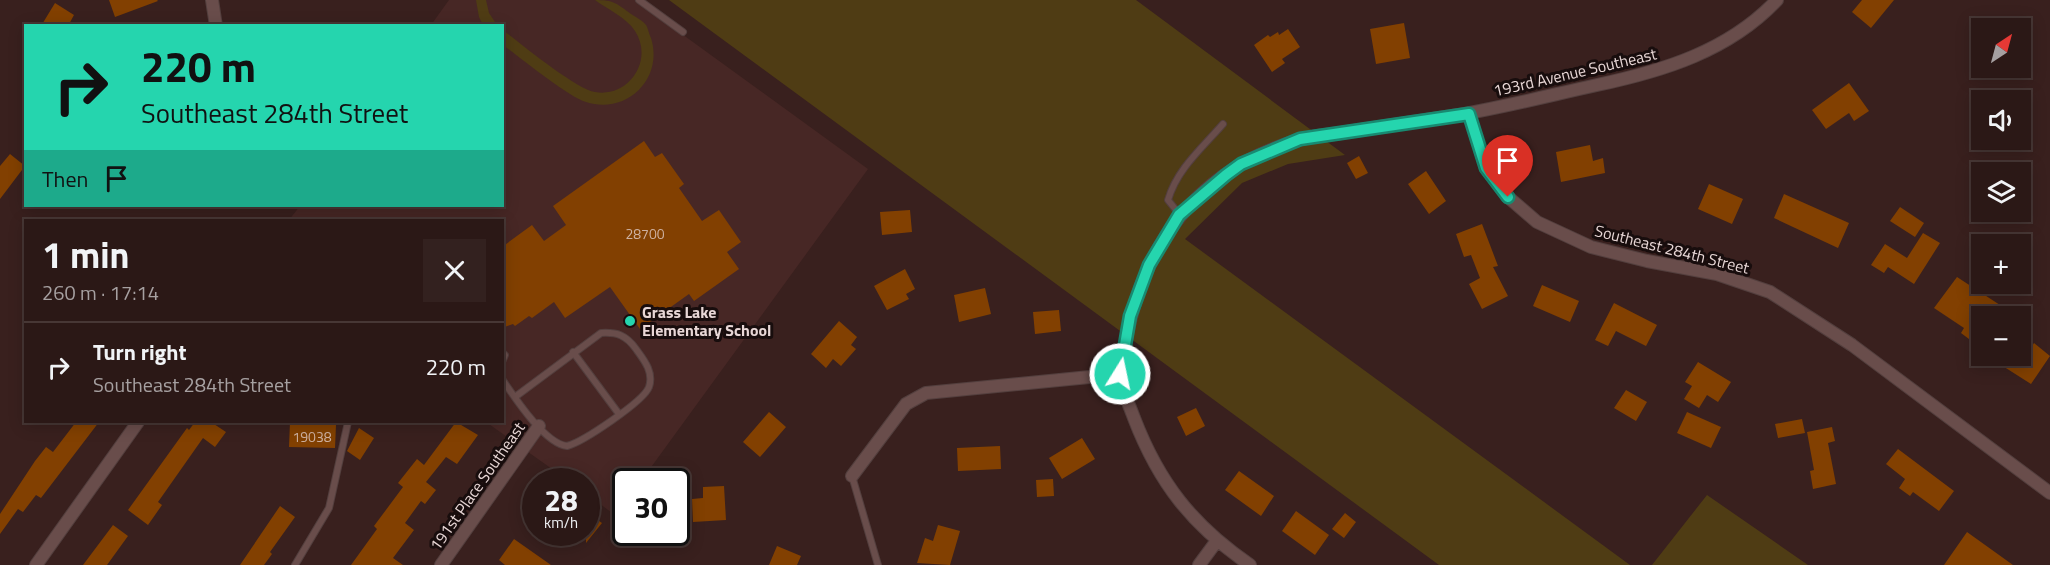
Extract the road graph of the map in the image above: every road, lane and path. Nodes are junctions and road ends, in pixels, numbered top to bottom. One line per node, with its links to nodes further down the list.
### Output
1 (212, 0): 4 (street)
2 (639, 0): 5 (lane)
3 (1776, 0): 6 (street, 193rd Avenue Southeast)
4 (216, 24)
5 (683, 32)
6 (1469, 114): 8 (street, 193rd Avenue Southeast); 18 (street, Southeast 284th Street)
7 (1223, 124): 8 (lane)
8 (1179, 215): 10 (street, 193rd Avenue Southeast)
9 (573, 352): 12 (lane); 13 (lane); 13 (lane)
10 (1120, 374): 17 (street); 19 (street, 193rd Avenue Southeast)
11 (504, 382): 12 (lane)
12 (515, 397): 16 (lane)
13 (619, 414): 16 (lane)
14 (137, 423): 20 (street)
15 (348, 423): 21 (lane)
16 (539, 426): 22 (street, 191st Place Southeast)
17 (852, 476): 23 (lane)
18 (2050, 493)
19 (1216, 542): 24 (street); 25 (street, 193rd Avenue Southeast)
20 (36, 565)
21 (295, 565)
22 (441, 565)
23 (878, 565)
24 (1198, 565)
25 (1250, 565)

